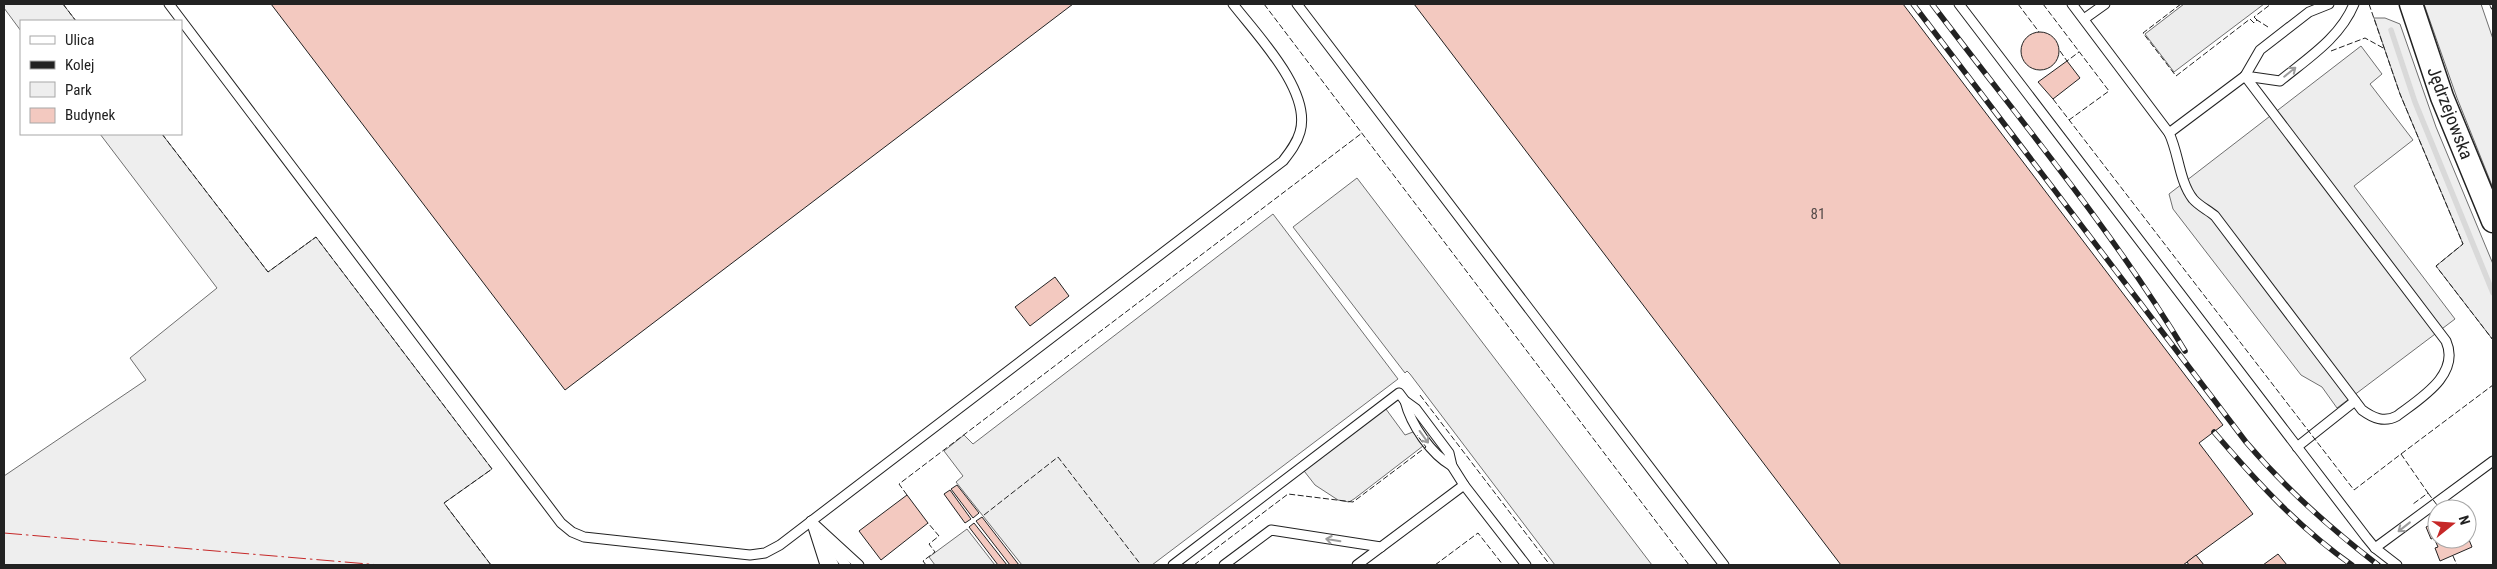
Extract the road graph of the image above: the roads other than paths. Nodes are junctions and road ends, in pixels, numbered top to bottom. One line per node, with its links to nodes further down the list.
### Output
1 (170, 4): 18 (lane)
2 (1233, 4): 18 (lane)
3 (1297, 4): 29 (lane)
4 (1959, 4): 15 (lane)
5 (2072, 4): 10 (lane)
6 (2105, 4): 10 (lane)
7 (2329, 4): 11 (lane)
8 (2354, 4): 11 (lane, one-way to 8)
9 (2411, 4): 13 (street, Jędrzejowska)
10 (2084, 20): 12 (lane)
11 (2245, 76): 12 (lane); 14 (lane)
12 (2169, 133): 14 (lane)
13 (2493, 221)
14 (2355, 401): 15 (lane)
15 (2297, 447): 20 (lane)
16 (2493, 461): 20 (lane, one-way to 20)
17 (1464, 485): 19 (lane); 25 (lane); 28 (lane)
18 (811, 521): 21 (lane); 22 (lane); 23 (lane); 24 (lane)
19 (1381, 547): 26 (lane, one-way to 26); 27 (lane)
20 (2375, 548): 30 (lane)
21 (824, 565)
22 (834, 565)
23 (846, 565)
24 (859, 565)
25 (1173, 565)
26 (1224, 565)
27 (1357, 565)
28 (1526, 565)
29 (1724, 565)
30 (2397, 565)

